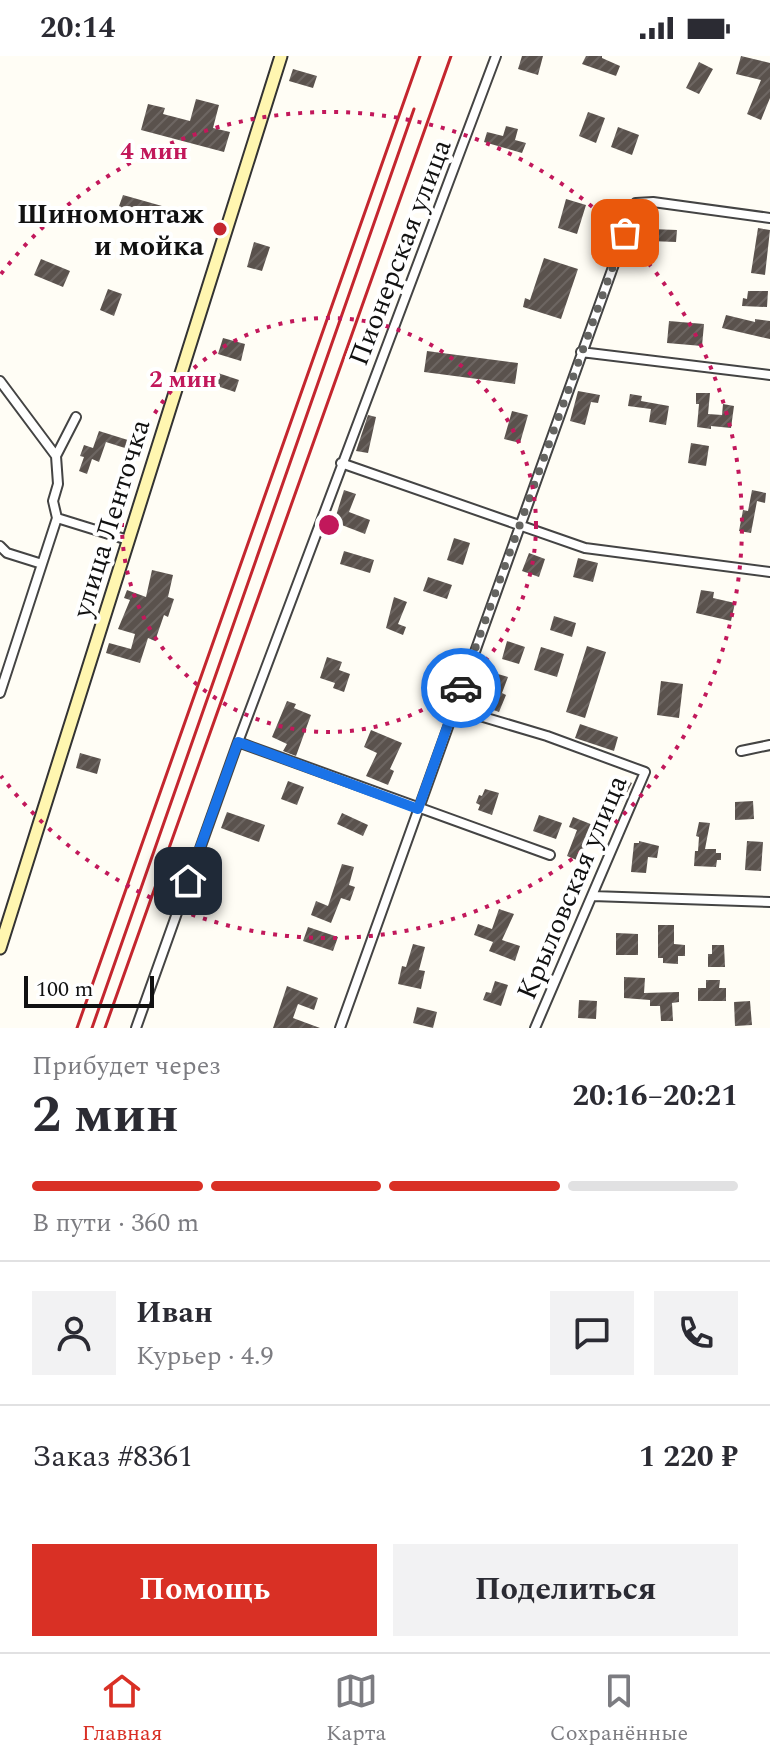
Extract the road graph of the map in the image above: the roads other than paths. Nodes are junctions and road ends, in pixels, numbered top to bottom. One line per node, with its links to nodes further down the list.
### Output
1 (281, 56): 12 (main road, улица Ленточка)
2 (496, 56): 9 (street, Пионерская улица)
3 (770, 218): 4 (street)
4 (581, 352): 5 (street); 11 (street)
5 (770, 375)
6 (0, 381): 8 (street)
7 (76, 417): 8 (street)
8 (56, 456): 10 (street)
9 (341, 463): 11 (street); 18 (street, Пионерская улица)
10 (57, 518): 12 (street); 14 (street)
11 (521, 527): 15 (street); 17 (street)
12 (128, 540): 25 (main road, улица Ленточка)
13 (0, 546): 14 (street)
14 (42, 564): 16 (street)
15 (770, 572)
16 (0, 693)
17 (453, 708): 21 (street); 23 (street, Крыловская улица)
18 (238, 742): 21 (street); 26 (street, Пионерская улица)
19 (770, 745): 20 (street)
20 (741, 751)
21 (418, 809): 22 (street); 27 (street)
22 (550, 855)
23 (592, 896): 24 (street); 28 (street, Крыловская улица)
24 (770, 902)
25 (0, 948)
26 (136, 1028)
27 (340, 1028)
28 (535, 1028)

